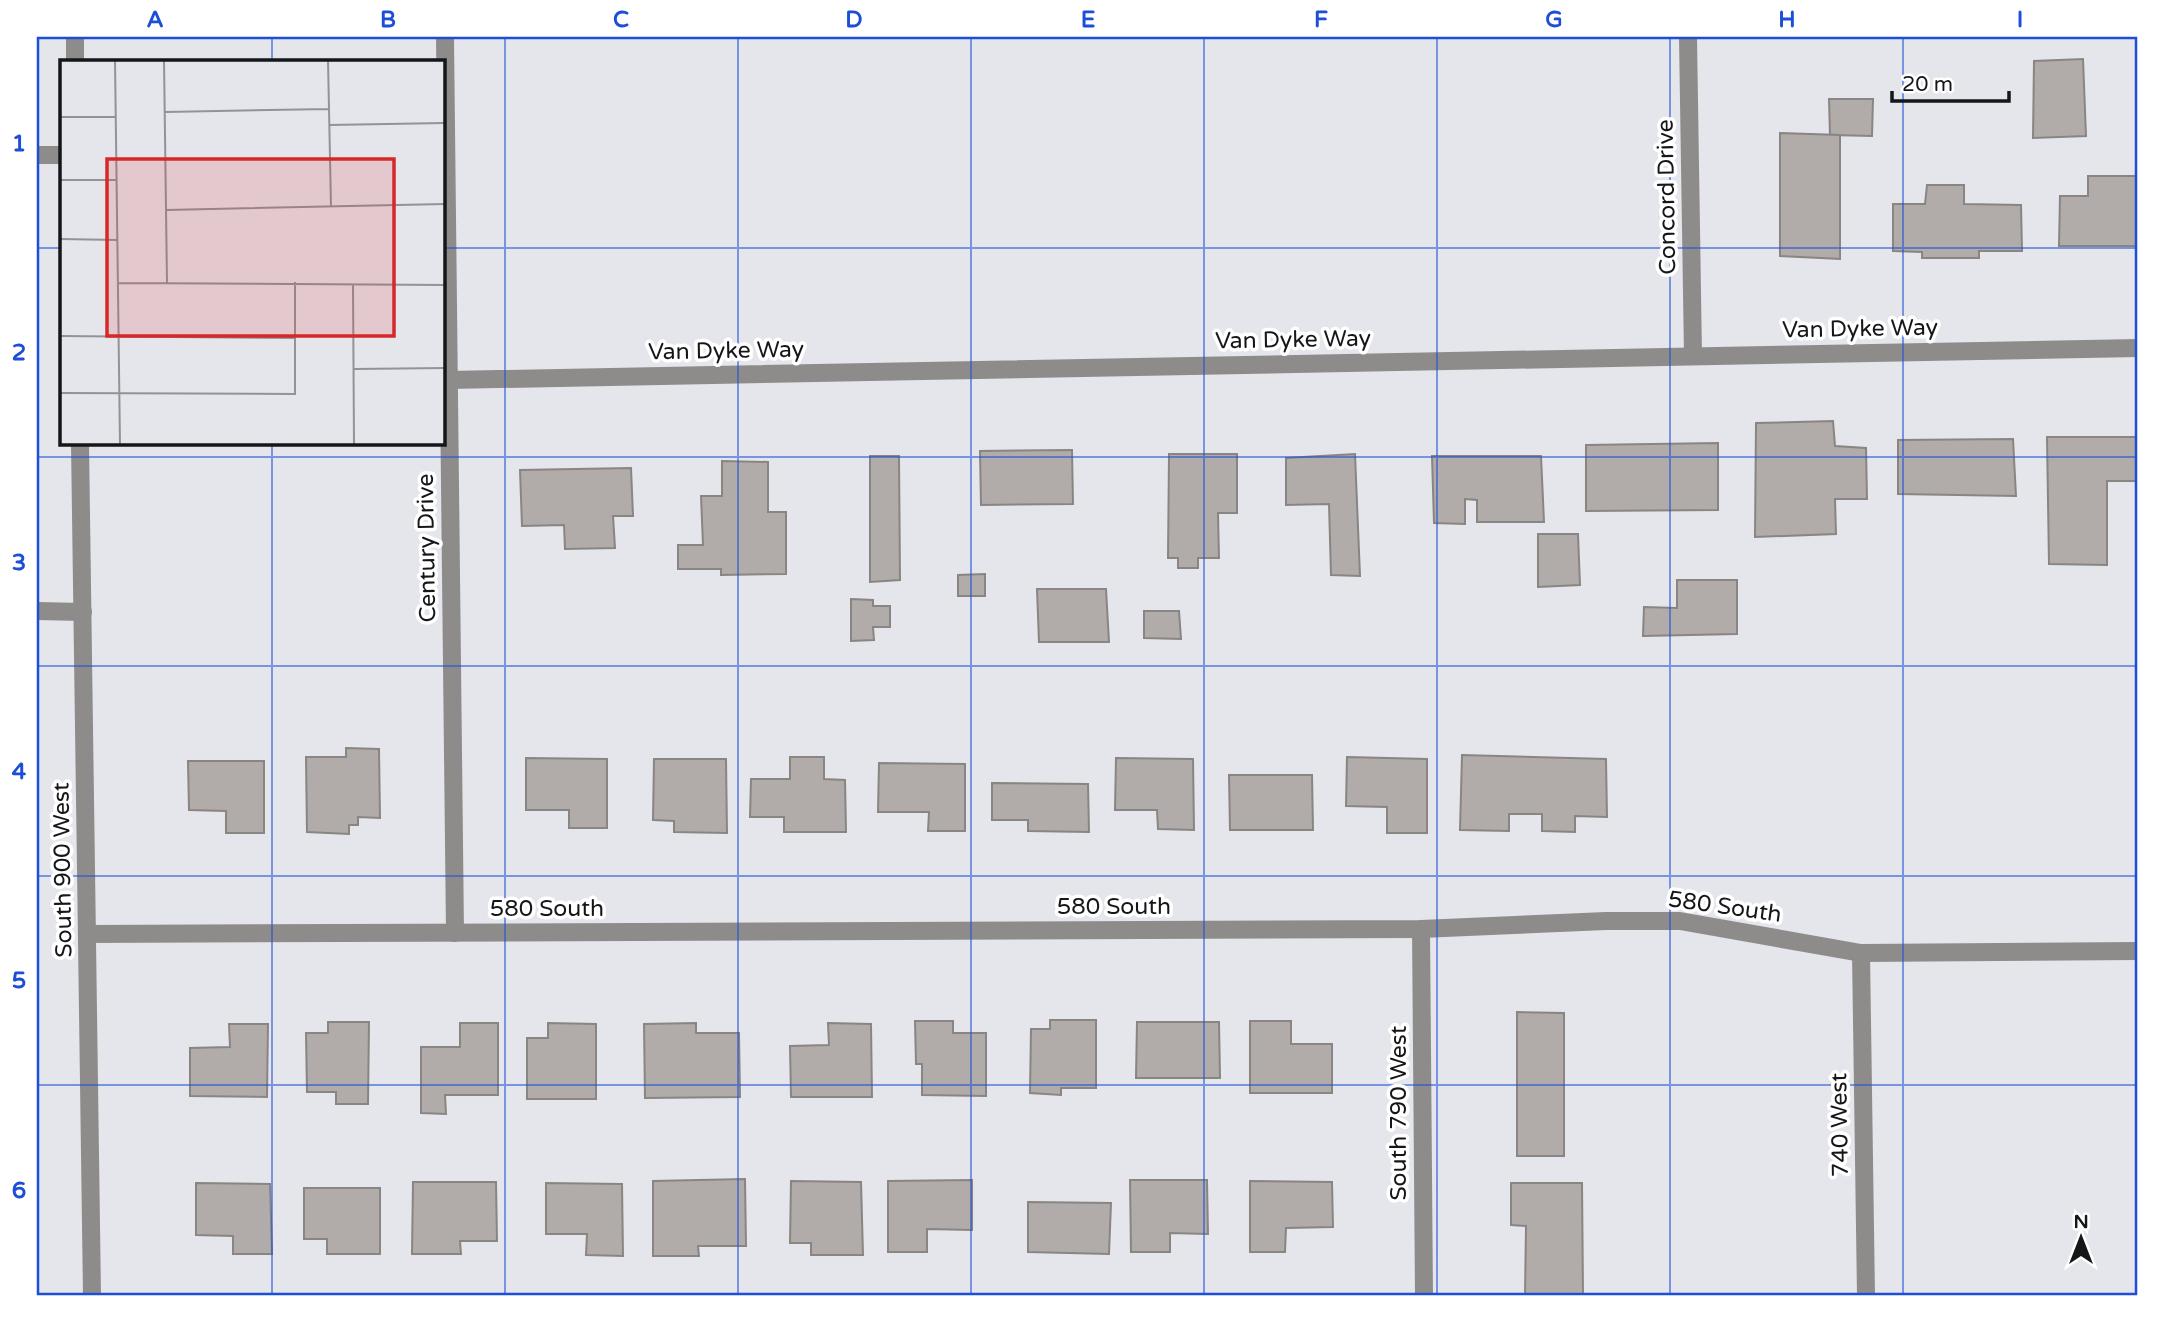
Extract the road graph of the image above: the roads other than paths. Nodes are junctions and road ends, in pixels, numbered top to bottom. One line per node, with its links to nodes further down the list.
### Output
1 (75, 37): 4 (street)
2 (445, 37): 9 (street, Century Drive)
3 (1688, 37): 8 (street, Concord Drive)
4 (75, 60)
5 (37, 155): 6 (street)
6 (60, 155)
7 (2138, 348): 8 (street, Van Dyke Way)
8 (1693, 356): 9 (street, Van Dyke Way)
9 (449, 380): 14 (street, Century Drive)
10 (80, 444): 12 (street, South 900 West)
11 (37, 611): 12 (street)
12 (83, 612): 15 (street, South 900 West)
13 (1420, 929): 14 (street, 580 South); 17 (street, 580 South); 19 (street, South 790 West)
14 (455, 933): 15 (street, 580 South)
15 (87, 934): 18 (street, South 900 West)
16 (2138, 951): 17 (street, 580 South)
17 (1861, 953): 20 (street, 740 West)
18 (92, 1296)
19 (1423, 1296)
20 (1866, 1296)

